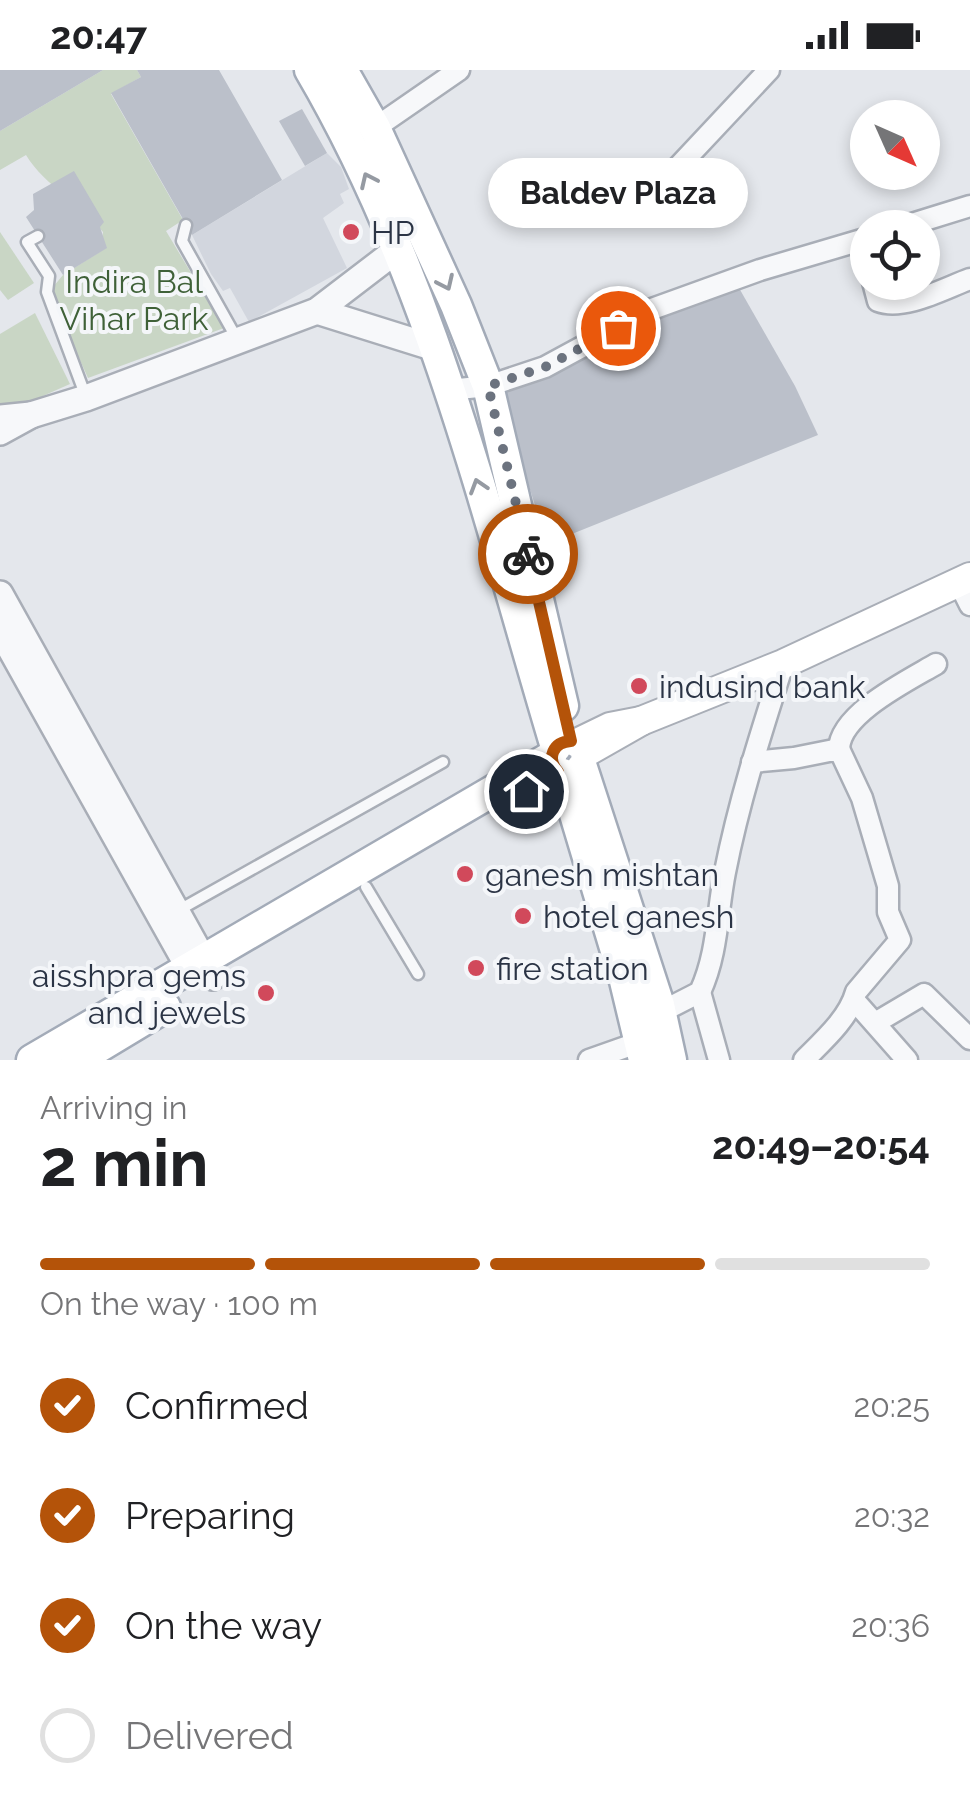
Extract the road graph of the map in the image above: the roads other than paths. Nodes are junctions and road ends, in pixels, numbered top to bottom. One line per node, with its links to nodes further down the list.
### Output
1 (310, 70): 12 (main road, one-way to 1)
2 (342, 70): 5 (main road)
3 (459, 70): 5 (street)
4 (769, 70): 6 (street)
5 (375, 128): 20 (main road, one-way to 20)
6 (678, 166)
7 (970, 206): 8 (street)
8 (940, 215)
9 (186, 226): 18 (lane)
10 (38, 236): 22 (lane)
11 (850, 245): 20 (street)
12 (398, 248): 17 (street); 19 (main road)
13 (970, 279): 14 (street)
14 (940, 289)
15 (878, 300): 16 (street)
16 (910, 300)
17 (317, 312): 18 (street); 19 (street)
18 (238, 342): 22 (street)
19 (435, 348): 21 (main road)
20 (488, 386): 21 (street); 32 (main road)
21 (449, 390): 32 (main road, one-way to 21)
22 (86, 398): 23 (street)
23 (31, 415): 24 (street); 25 (street)
24 (0, 418)
25 (0, 432)
26 (966, 588): 29 (main road)
27 (0, 594): 36 (street)
28 (0, 630): 37 (street)
29 (783, 664): 32 (main road); 34 (street)
30 (936, 664): 31 (street)
31 (838, 749): 34 (street); 40 (street)
32 (568, 757): 35 (main road); 37 (main road); 41 (main road); 44 (main road)
33 (443, 762): 36 (lane)
34 (752, 762): 39 (street)
35 (366, 886): 37 (main road); 38 (lane)
36 (178, 910): 37 (street)
37 (201, 973): 45 (main road); 46 (main road)
38 (418, 974)
39 (700, 992): 41 (street); 49 (street)
40 (854, 1000): 42 (street); 50 (street)
41 (661, 1012): 48 (main road)
42 (875, 1023): 43 (street); 51 (street)
43 (970, 1039)
44 (642, 1051): 47 (street)
45 (32, 1060)
46 (77, 1060)
47 (589, 1060)
48 (671, 1060)
49 (720, 1060)
50 (804, 1060)
51 (906, 1060)

